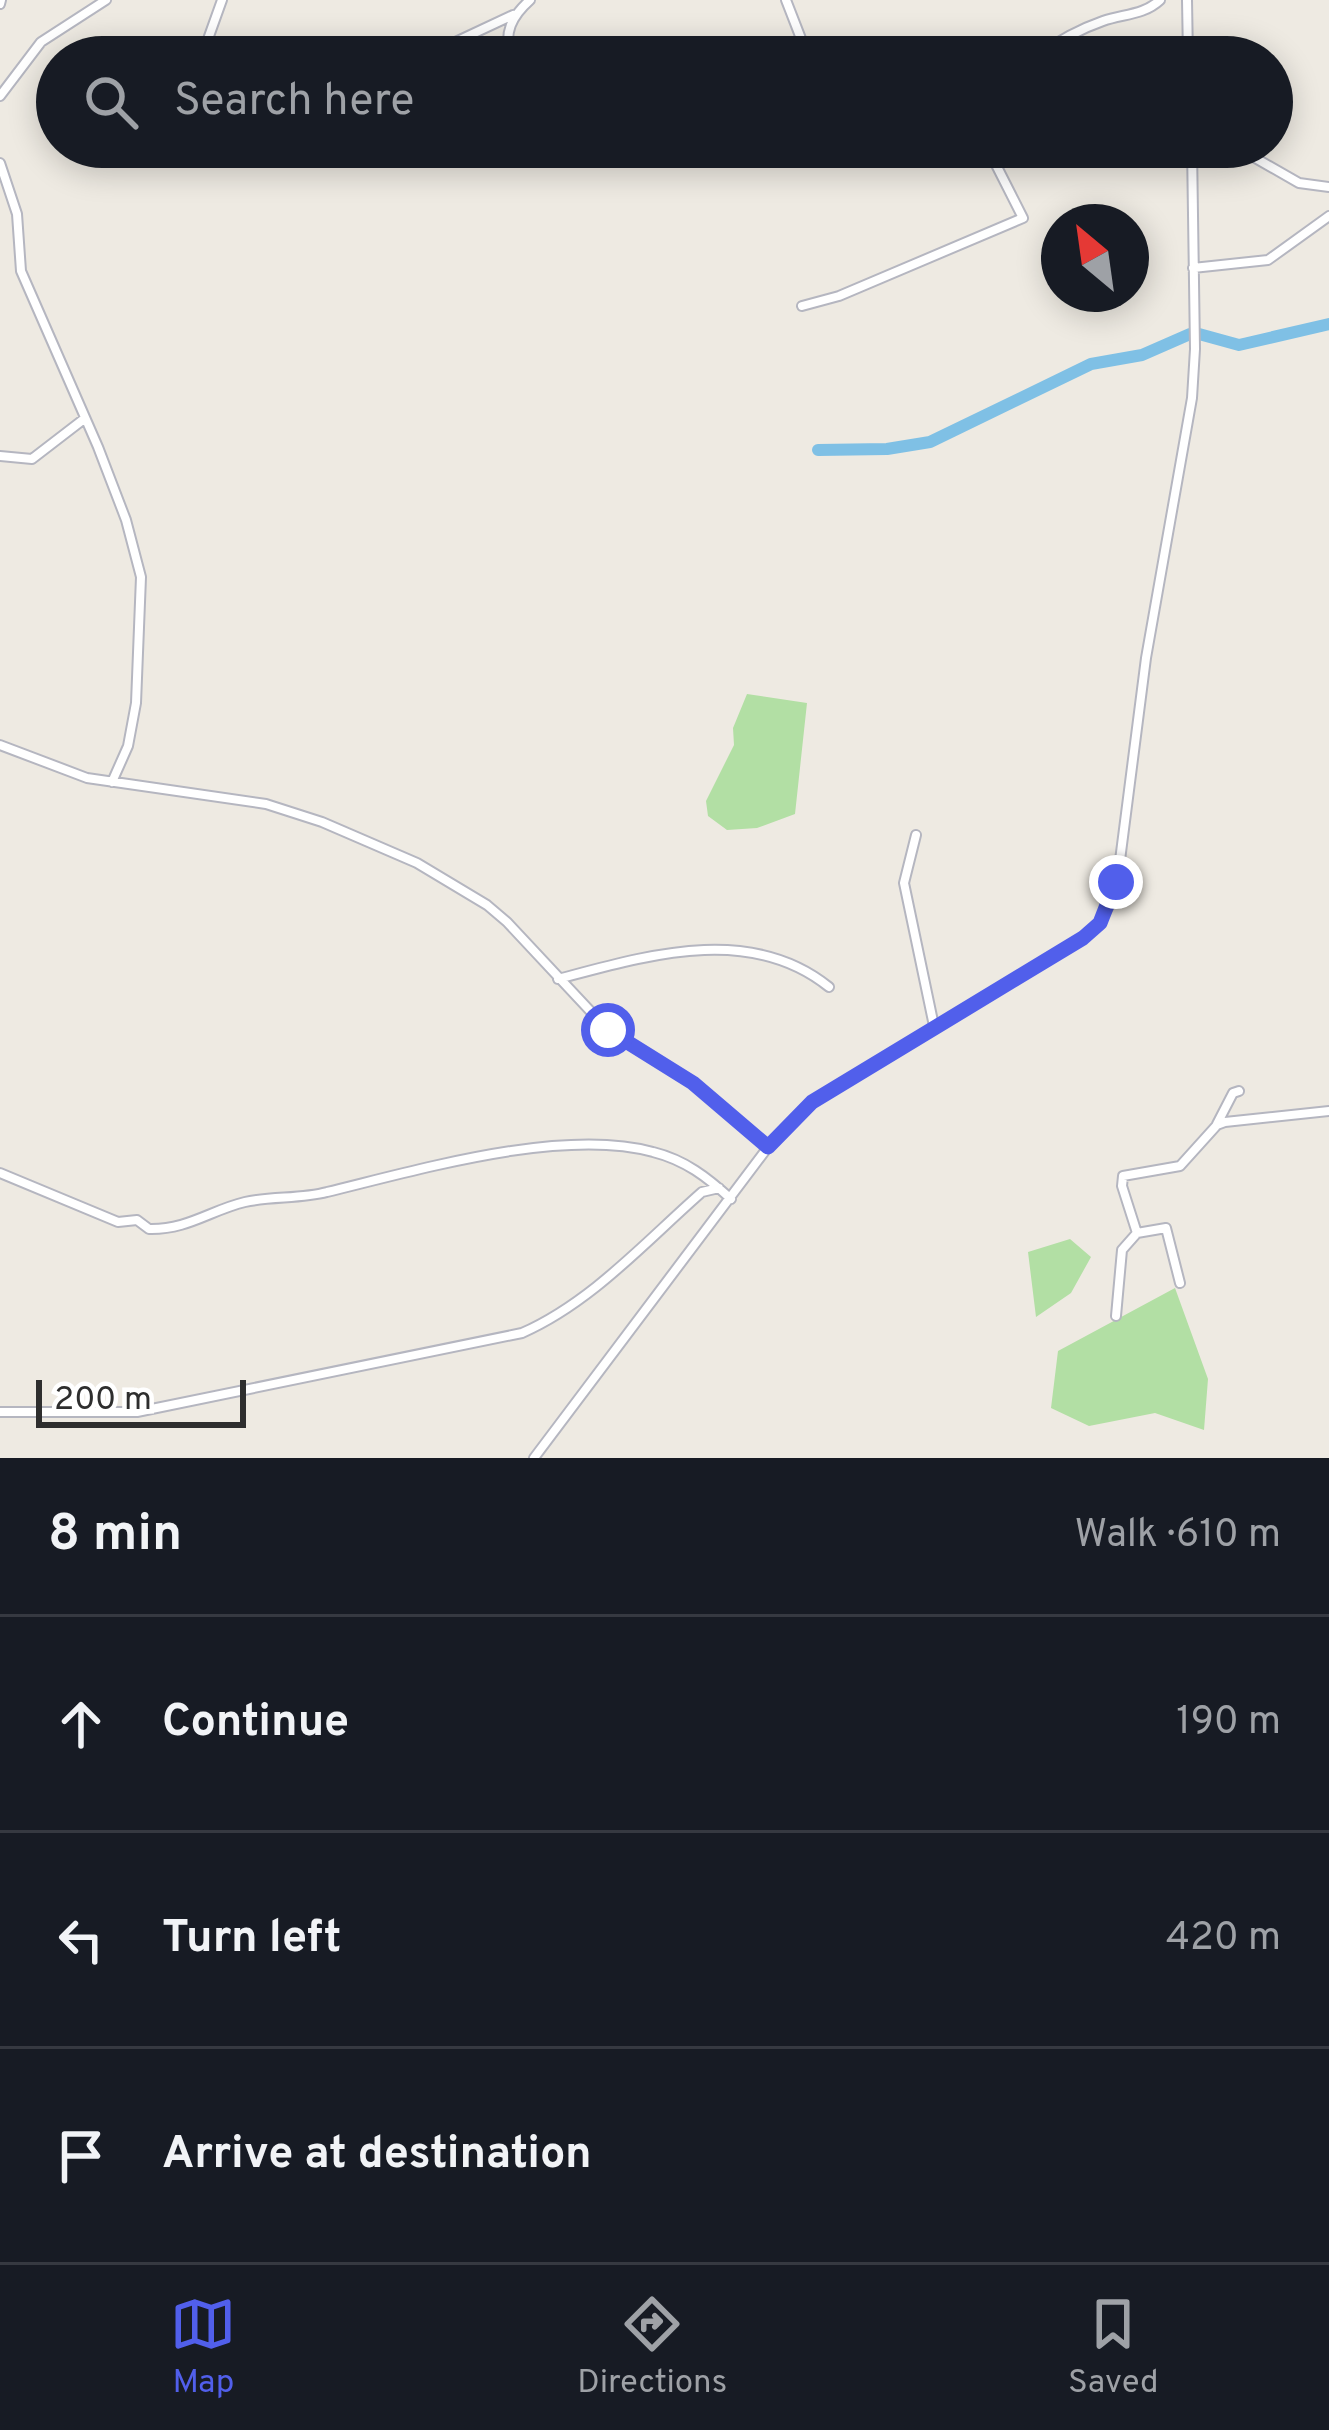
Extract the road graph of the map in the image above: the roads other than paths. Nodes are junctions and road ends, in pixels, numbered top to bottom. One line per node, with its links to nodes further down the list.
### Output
1 (106, 0): 8 (street)
2 (222, 0): 9 (street)
3 (530, 0): 7 (street)
4 (786, 0): 12 (street)
5 (1160, 0): 13 (street)
6 (1187, 0): 14 (street)
7 (513, 15): 10 (street); 11 (street)
8 (50, 36)
9 (209, 36)
10 (464, 36)
11 (509, 36)
12 (800, 36)
13 (1076, 36)
14 (1188, 36)
15 (36, 49): 16 (street)
16 (0, 96)
17 (0, 163): 25 (street)
18 (998, 168): 24 (street)
19 (1192, 168): 23 (street)
20 (1273, 168): 21 (street)
21 (1329, 187)
22 (1329, 216): 23 (street)
23 (1193, 268): 32 (street)
24 (802, 306)
25 (84, 419): 26 (street); 28 (street)
26 (0, 456)
27 (0, 745): 28 (street)
28 (112, 782): 30 (street)
29 (916, 836): 32 (street)
30 (558, 979): 31 (street); 36 (street)
31 (829, 987)
32 (934, 1026): 36 (street)
33 (1239, 1091): 35 (street)
34 (1329, 1112): 35 (street)
35 (1217, 1125): 40 (street)
36 (768, 1147): 39 (street)
37 (0, 1173): 38 (street)
38 (719, 1188): 39 (street); 43 (street)
39 (731, 1199): 44 (street)
40 (1137, 1233): 41 (street); 42 (street)
41 (1180, 1283)
42 (1116, 1316)
43 (0, 1412)
44 (534, 1458)

